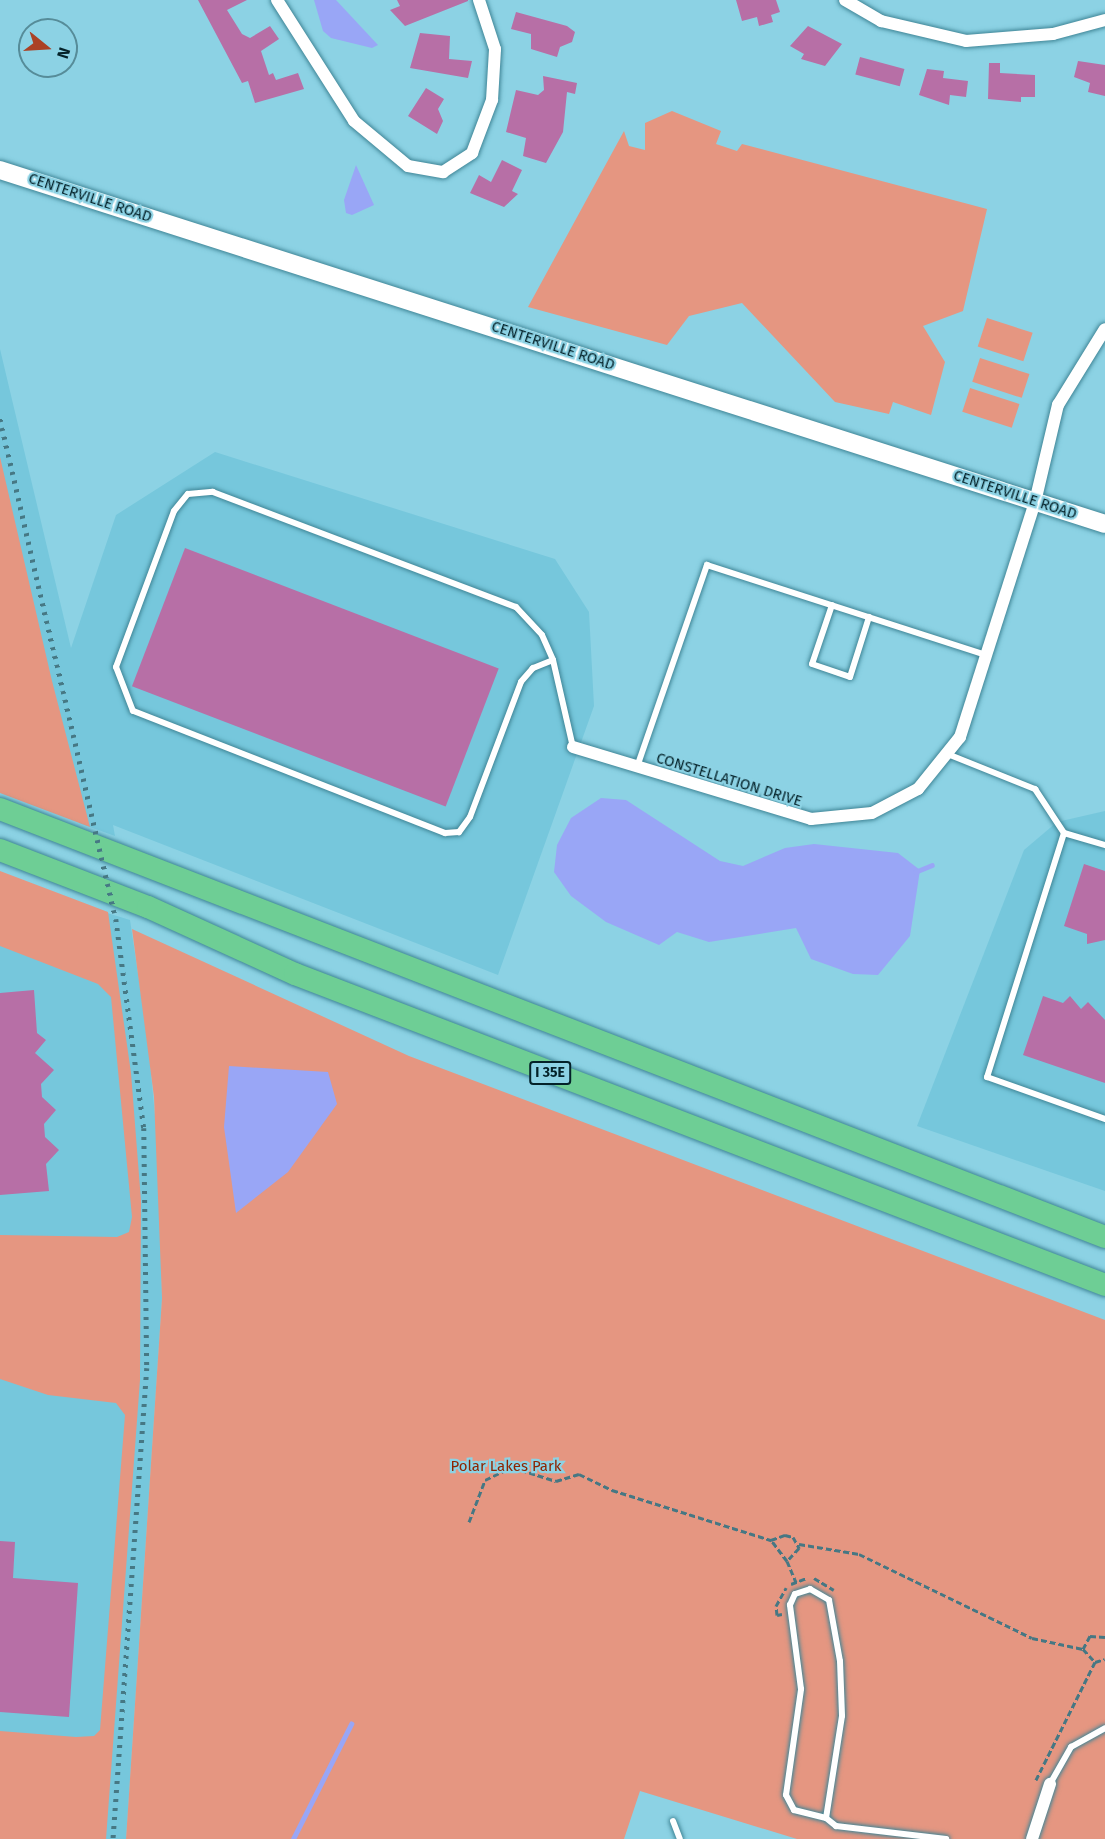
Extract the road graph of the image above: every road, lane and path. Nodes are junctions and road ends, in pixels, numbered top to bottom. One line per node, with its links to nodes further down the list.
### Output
1 (277, 0): 2 (street)
2 (478, 0)
3 (845, 0): 4 (street)
4 (1105, 20)
5 (0, 170): 7 (main road, CENTERVILLE ROAD)
6 (1105, 328): 7 (street, CONSTELLATION DRIVE)
7 (1035, 502): 8 (main road, CENTERVILLE ROAD); 11 (street, CONSTELLATION DRIVE)
8 (1105, 524)
9 (832, 605): 10 (lane); 10 (lane); 15 (lane)
10 (869, 617): 11 (lane)
11 (987, 655): 14 (street, CONSTELLATION DRIVE)
12 (553, 660): 12 (lane); 13 (lane)
13 (573, 747): 15 (street, CONSTELLATION DRIVE)
14 (950, 755): 15 (street, CONSTELLATION DRIVE); 17 (lane)
15 (637, 767)
16 (0, 808): 21 (highway)
17 (1064, 833): 18 (lane); 20 (lane)
18 (1105, 845)
19 (0, 850): 22 (highway, I 35E)
20 (1105, 1119)
21 (1105, 1237)
22 (1105, 1285)
23 (469, 1522): 24 (path)
24 (771, 1540): 25 (path); 26 (path)
25 (799, 1544): 26 (path); 29 (path)
26 (787, 1561): 27 (path)
27 (800, 1590): 35 (lane); 35 (lane)
28 (1105, 1637): 29 (path)
29 (1083, 1650): 31 (path)
30 (1105, 1659): 31 (path)
31 (1095, 1662): 34 (path)
32 (1105, 1728): 33 (lane)
33 (1050, 1784): 39 (street)
34 (1034, 1787)
35 (826, 1818): 38 (lane)
36 (673, 1821): 37 (lane)
37 (680, 1839)
38 (946, 1839)
39 (1032, 1839)

